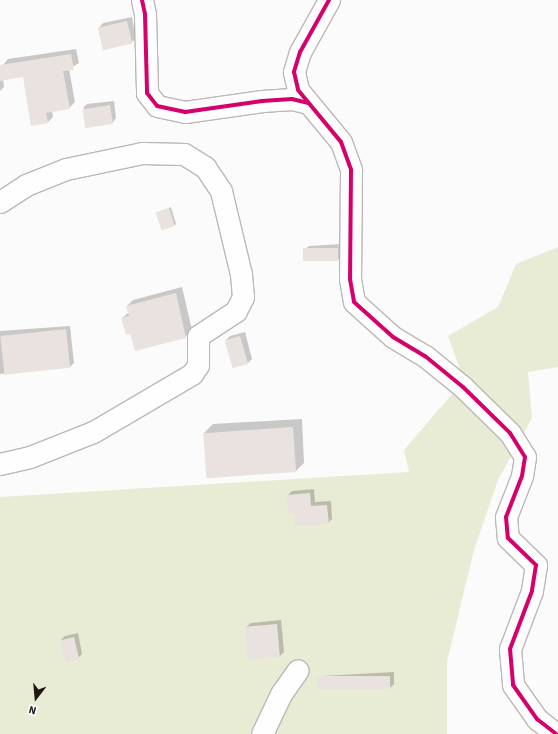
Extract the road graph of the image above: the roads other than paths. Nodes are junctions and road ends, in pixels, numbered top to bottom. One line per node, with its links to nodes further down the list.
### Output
1 (142, 0): 3 (street)
2 (329, 0): 3 (street)
3 (308, 103): 8 (street)
4 (0, 202): 5 (street)
5 (0, 464)
6 (298, 670): 7 (street)
7 (262, 734)
8 (556, 734)

